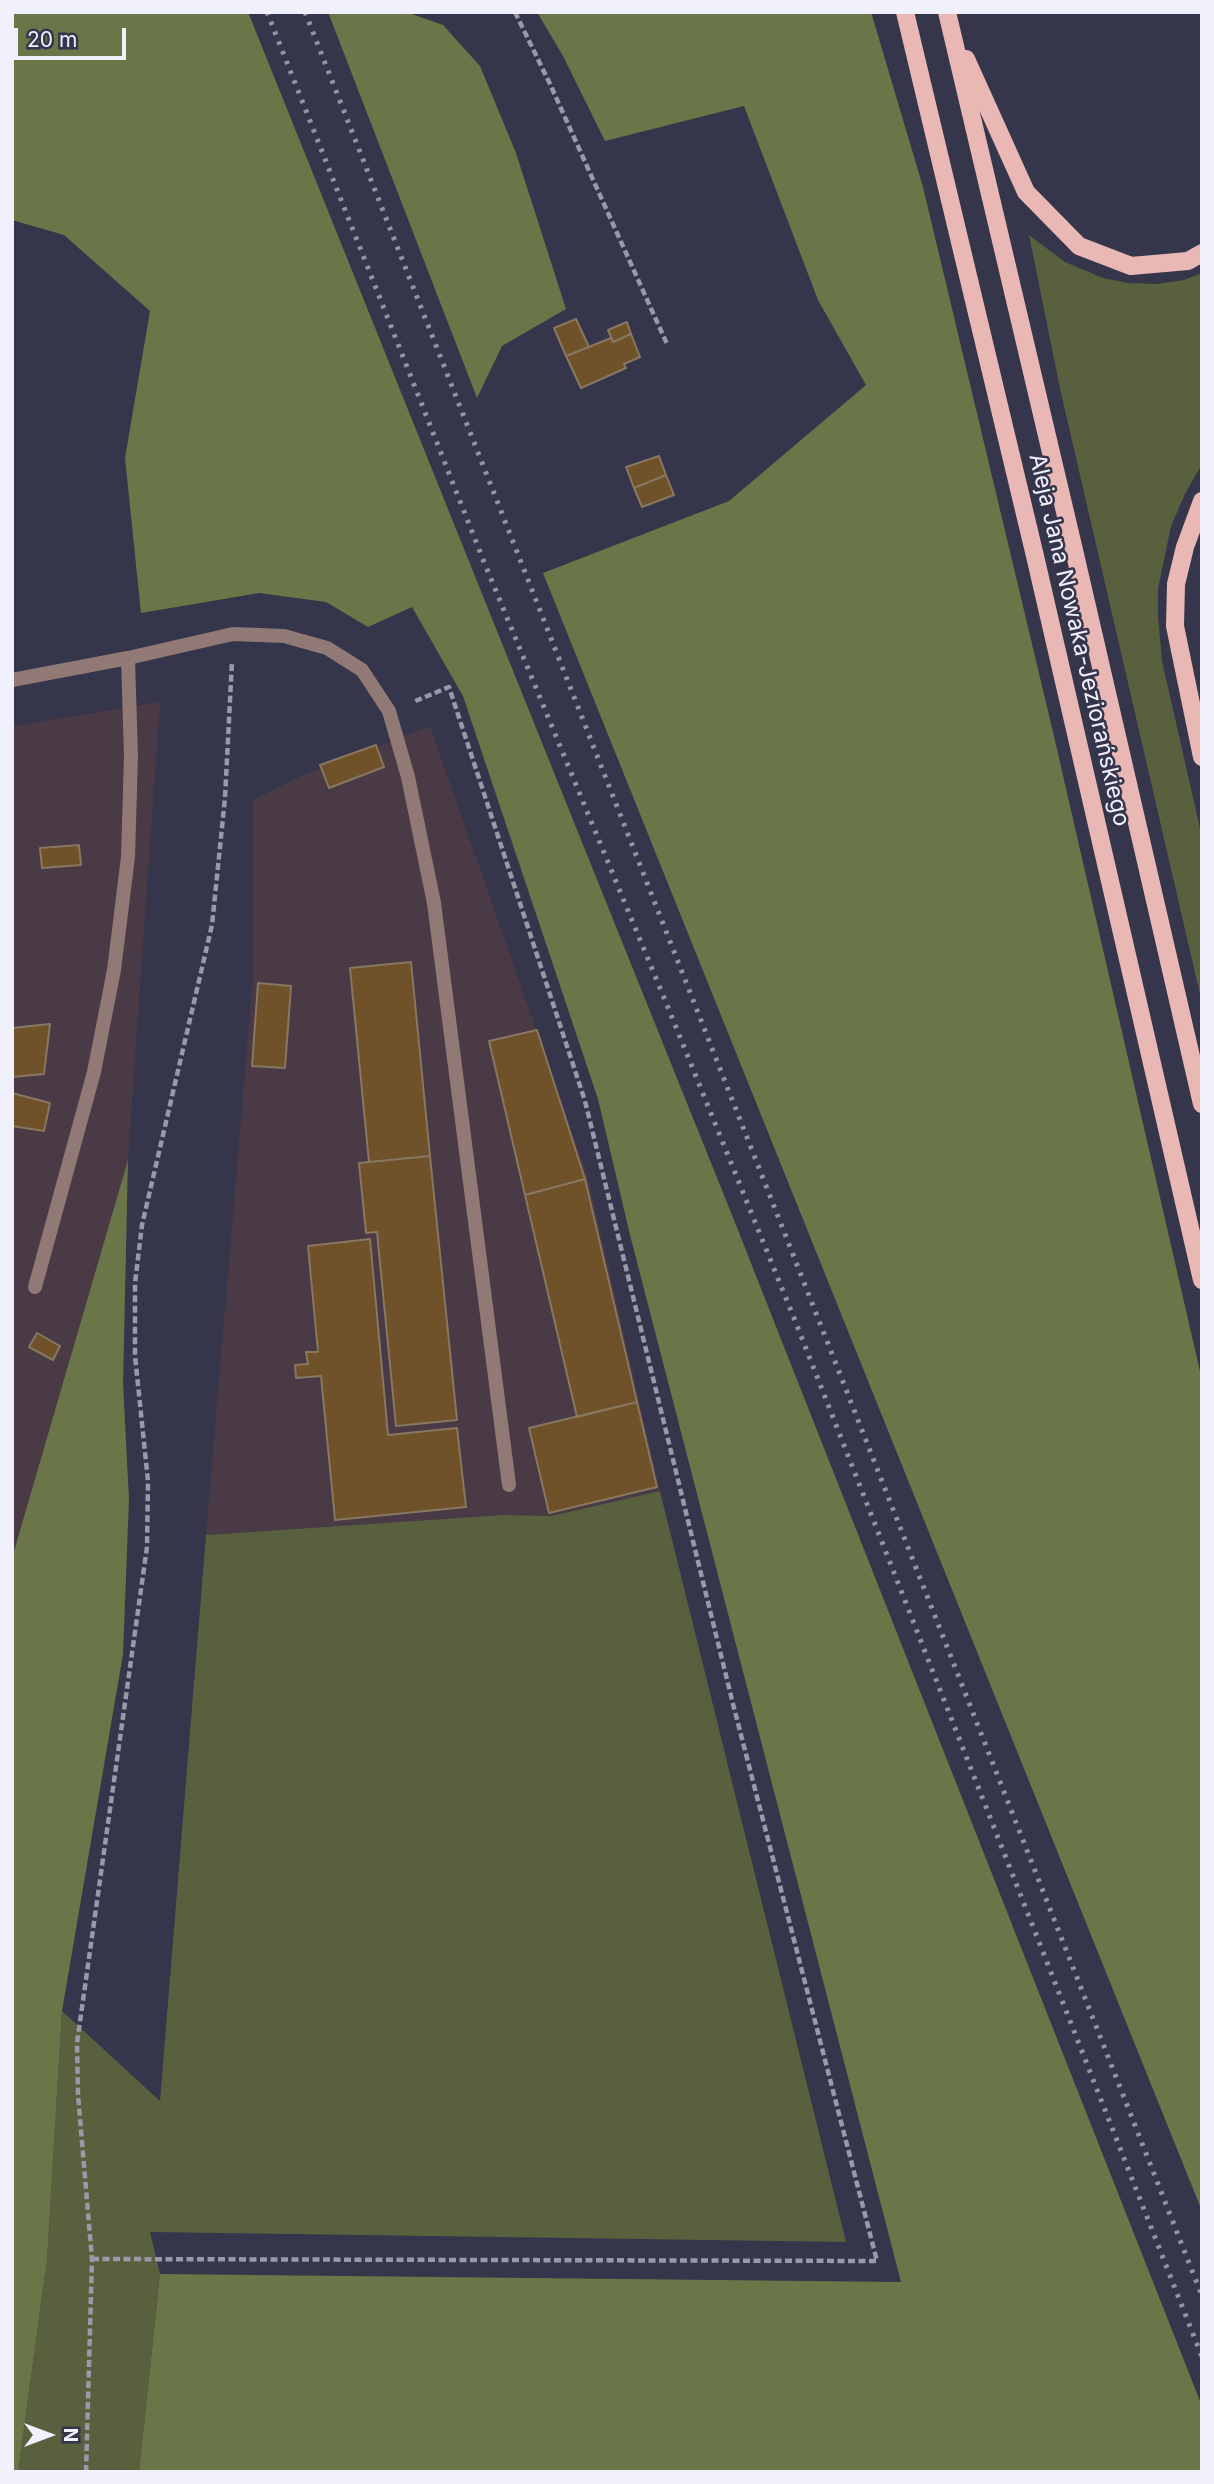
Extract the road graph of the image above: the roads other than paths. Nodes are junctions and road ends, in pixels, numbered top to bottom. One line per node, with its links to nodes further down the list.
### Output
1 (905, 12): 9 (main road, Aleja Jana Nowaka-Jeziorańskiego)
2 (948, 19): 3 (main road); 8 (main road, Aleja Jana Nowaka-Jeziorańskiego)
3 (1202, 253)
4 (1202, 501): 7 (main road)
5 (128, 658): 6 (lane); 10 (lane); 11 (lane)
6 (12, 680)
7 (1202, 757)
8 (1202, 1104)
9 (1202, 1280)
10 (35, 1287)
11 (509, 1485)

